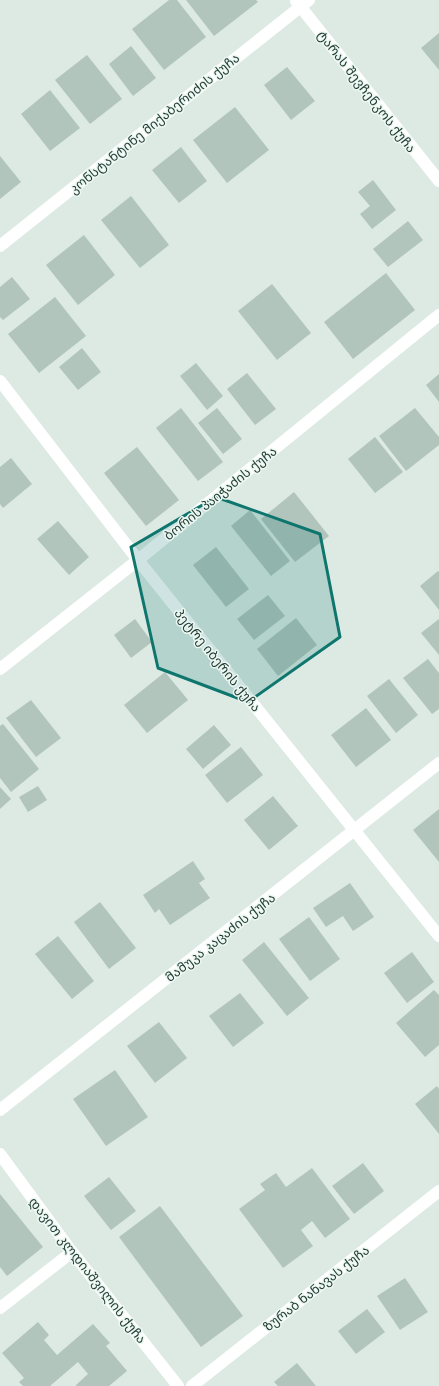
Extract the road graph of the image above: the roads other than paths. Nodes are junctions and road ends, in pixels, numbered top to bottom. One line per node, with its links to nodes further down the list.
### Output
1 (301, 2): 2 (street, ტარას შევჩენკოს ქუჩა); 3 (street, კონსტანტინე მიქაბერიძის ქუჩა)
2 (439, 181)
3 (0, 246)
4 (439, 316): 6 (street, ბორის პაიჭაძის ქუჩა)
5 (0, 381): 6 (street, პეტრე იბერის ქუჩა)
6 (138, 560): 7 (street, ბორის პაიჭაძის ქუჩა); 9 (street, პეტრე იბერის ქუჩა)
7 (0, 669)
8 (439, 763): 9 (street, მამუკა კაცაძის ქუჩა)
9 (354, 830): 10 (street, პეტრე იბერის ქუჩა); 11 (street, მამუკა კაცაძის ქუჩა)
10 (439, 936)
11 (0, 1110)
12 (0, 1154): 14 (street, დავით კლდიაშვილის ქუჩა)
13 (439, 1191): 17 (street, ზურაბ ნანავას ქუჩა)
14 (72, 1252): 15 (street); 16 (street, დავით კლდიაშვილის ქუჩა)
15 (0, 1308)
16 (178, 1386)
17 (192, 1386)

